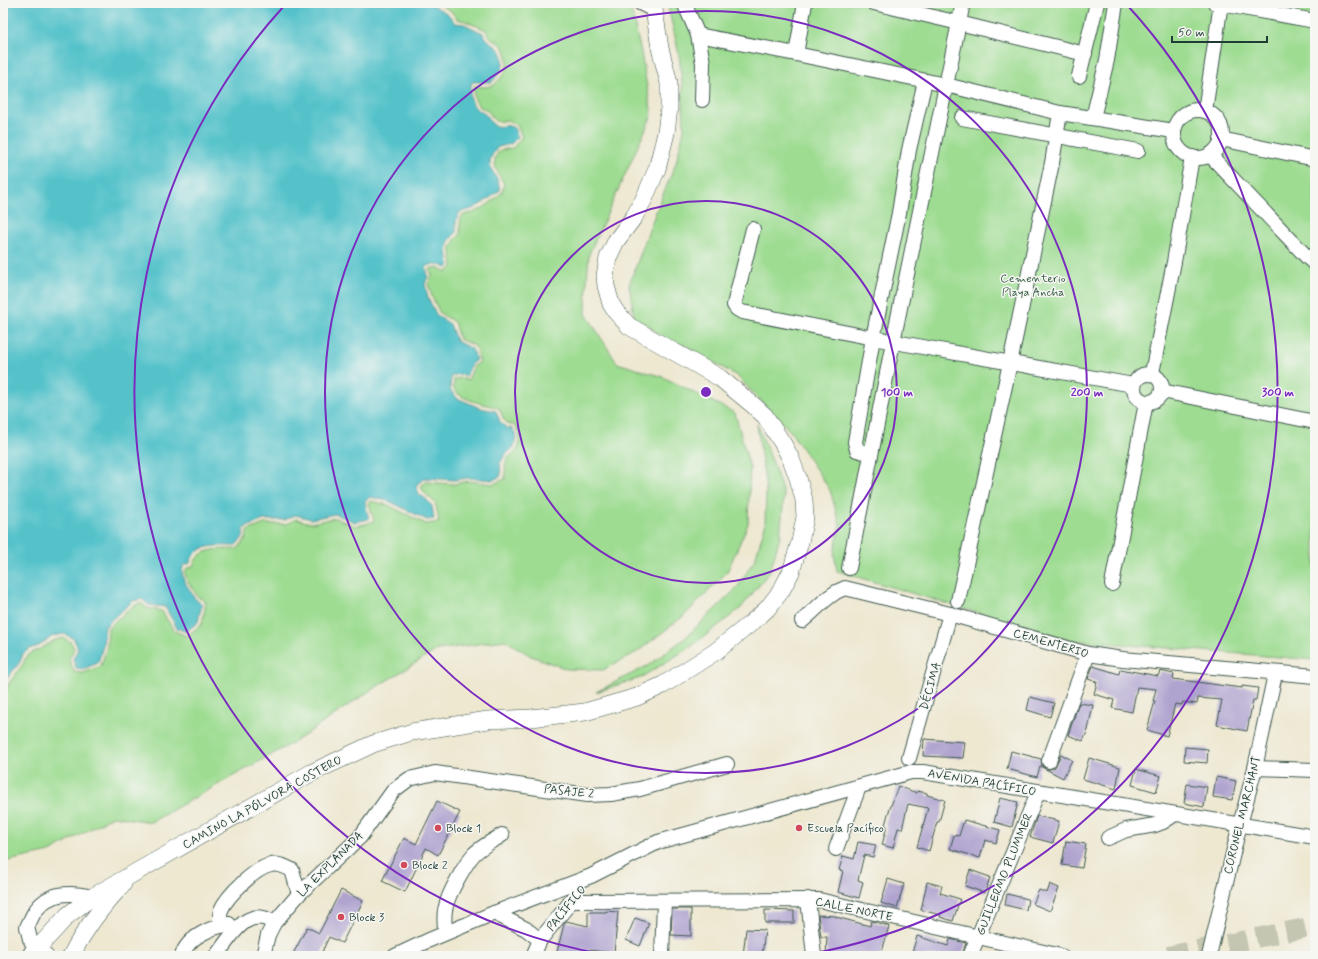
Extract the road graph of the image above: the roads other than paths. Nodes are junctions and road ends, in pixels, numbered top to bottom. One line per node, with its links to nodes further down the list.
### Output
1 (684, 3): 11 (street)
2 (805, 3): 12 (street)
3 (874, 3): 10 (street)
4 (963, 3): 10 (street)
5 (1097, 3): 13 (street)
6 (1116, 3): 21 (street)
7 (1219, 3): 9 (street); 18 (street)
8 (649, 5): 62 (main road, CAMINO LA PÓLVORA COSTERO)
9 (1315, 21)
10 (959, 23): 13 (street); 16 (street)
11 (698, 35): 12 (street); 17 (street)
12 (796, 54): 15 (street)
13 (1085, 54): 14 (street)
14 (1079, 76)
15 (925, 81): 16 (street); 31 (street)
16 (946, 85): 19 (street); 32 (street)
17 (702, 100)
18 (1205, 110): 22 (street); 24 (street)
19 (1060, 113): 21 (street); 23 (street)
20 (962, 118): 23 (street)
21 (1093, 118): 22 (street)
22 (1174, 131): 27 (street)
23 (1056, 136): 25 (street); 33 (street)
24 (1221, 139): 26 (street); 28 (street)
25 (1138, 151)
26 (1210, 155): 27 (street); 30 (street)
27 (1192, 157): 34 (street)
28 (1315, 159)
29 (752, 229): 31 (street)
30 (1315, 264)
31 (873, 338): 32 (street); 39 (street)
32 (893, 342): 33 (street); 39 (street)
33 (1010, 363): 35 (street); 42 (street)
34 (1152, 374): 35 (street); 36 (street)
35 (1133, 384): 37 (street)
36 (1162, 390): 37 (street); 38 (street)
37 (1146, 402): 41 (street)
38 (1315, 422)
39 (871, 454): 40 (street)
40 (849, 568)
41 (1112, 584)
42 (958, 601)
43 (950, 614): 44 (street, CEMENTERIO); 45 (street, CEMENTERIO); 48 (street, DÉCIMA)
44 (802, 620)
45 (1088, 654): 46 (street, CEMENTERIO); 49 (street)
46 (1275, 674): 47 (street, CEMENTERIO); 51 (street, CORONEL MARCHANT)
47 (1315, 676)
48 (909, 758)
49 (1049, 761)
50 (727, 764): 53 (street, PASAJE 2)
51 (1255, 768): 52 (street); 57 (street, CORONEL MARCHANT)
52 (1315, 770)
53 (409, 779): 64 (street, LA EXPLANADA)
54 (859, 787): 55 (street, AVENIDA PACÍFICO); 61 (street); 63 (street, AVENIDA PACÍFICO)
55 (1038, 792): 56 (street, AVENIDA PACÍFICO); 74 (street, GUILLERMO PLUMMER)
56 (1175, 814): 57 (street, AVENIDA PACÍFICO); 60 (street)
57 (1240, 824): 59 (street, AVENIDA PACÍFICO); 87 (street, CORONEL MARCHANT)
58 (502, 835): 73 (street)
59 (1315, 837)
60 (1108, 838)
61 (836, 849)
62 (135, 873): 65 (main road, CAMINO LA PÓLVORA COSTERO); 77 (main road, CAMINO LA PÓLVORA COSTERO)
63 (591, 876): 67 (street, PACÍFICO); 69 (street)
64 (299, 894): 71 (street, LA EXPLANADA); 72 (street)
65 (92, 897): 76 (main road, CAMINO LA PÓLVORA COSTERO); 76 (street)
66 (808, 899): 68 (street, CALLE NORTE); 74 (street, CALLE NORTE); 84 (street)
67 (571, 901): 68 (street, CALLE NORTE); 75 (street, PACÍFICO)
68 (664, 902): 83 (street)
69 (494, 913): 73 (street); 75 (street, PACÍFICO)
70 (244, 922): 71 (street); 72 (street); 79 (street)
71 (274, 923): 80 (street, LA EXPLANADA)
72 (221, 926): 78 (street)
73 (445, 933): 81 (street)
74 (978, 938): 85 (street, GUILLERMO PLUMMER); 86 (street, CALLE NORTE)
75 (540, 940): 82 (street, PACÍFICO)
76 (38, 954)
77 (71, 956)
78 (182, 956)
79 (216, 956)
80 (263, 956)
81 (396, 956)
82 (533, 956)
83 (662, 956)
84 (814, 956)
85 (970, 956)
86 (1061, 956)
87 (1209, 956)

